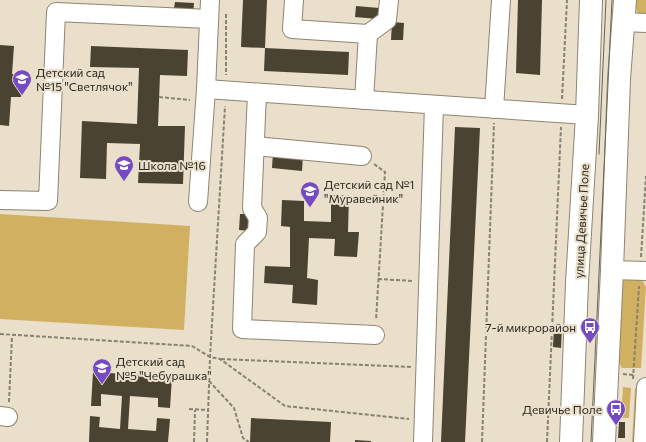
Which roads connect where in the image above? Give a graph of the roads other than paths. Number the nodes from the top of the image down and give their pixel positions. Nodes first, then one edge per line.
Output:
1 (210, 0) edge
2 (294, 0) edge
3 (389, 0) edge
4 (500, 0) edge
5 (592, 0) edge
6 (624, 0) edge
7 (209, 19) junction
8 (624, 22) junction
9 (646, 23) edge
10 (368, 34) junction
11 (257, 93) junction
12 (205, 96) junction
13 (364, 100) junction
14 (434, 105) junction
15 (494, 109) junction
16 (587, 115) junction
17 (255, 146) junction
18 (362, 156) road end
19 (0, 200) edge
20 (198, 202) dead end
21 (612, 270) junction
22 (643, 271) edge
23 (375, 335) road end
24 (639, 385) edge
25 (423, 442) edge
26 (570, 442) edge
27 (604, 442) edge
28 (643, 442) edge

1 - 7 street
2 - 10 street
3 - 10 street
4 - 15 street
5 - 16 main road, улица Девичье Поле
6 - 8 main road
7 - 12 street
7 - 19 street
8 - 9 street
8 - 21 main road
10 - 13 street
11 - 12 street
11 - 13 street
11 - 17 street
12 - 20 street
13 - 14 street
14 - 15 street
14 - 25 street
15 - 16 street
16 - 26 main road, улица Девичье Поле
17 - 18 street
17 - 23 street
21 - 22 street
21 - 27 main road
24 - 28 street

